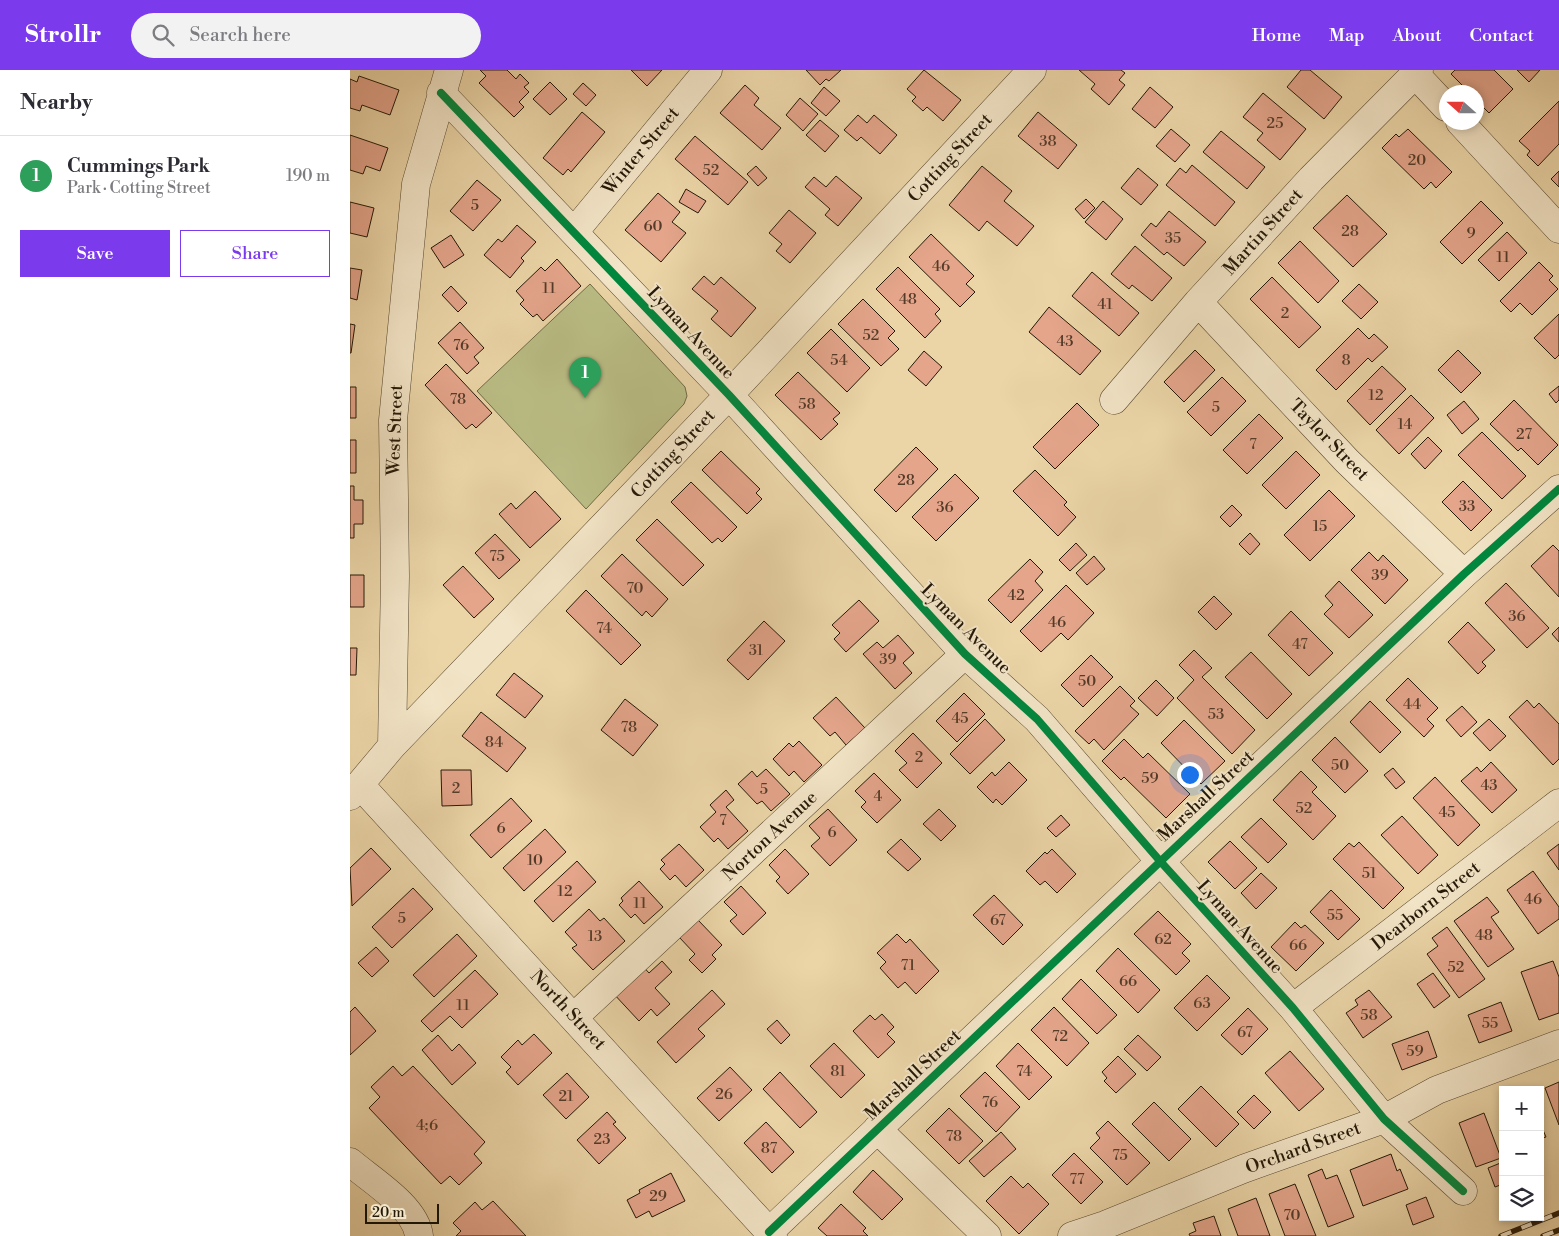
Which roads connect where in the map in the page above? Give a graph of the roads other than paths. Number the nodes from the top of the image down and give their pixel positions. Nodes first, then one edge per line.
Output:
1 (708, 70) edge
2 (1032, 70) edge
3 (1417, 72) edge
4 (445, 82) edge
5 (1439, 99) edge
6 (1467, 130) edge
7 (1559, 229) edge
8 (574, 232) junction
9 (1198, 302) junction
10 (729, 395) junction
11 (1114, 400) dead end
12 (1559, 489) edge
13 (1464, 574) junction
14 (965, 654) junction
15 (392, 746) junction
16 (355, 790) edge
17 (1559, 804) edge
18 (1160, 861) junction
19 (1294, 1008) junction
20 (574, 1017) junction
21 (1559, 1044) edge
22 (1384, 1119) junction
23 (877, 1129) junction
24 (350, 1162) edge
25 (1463, 1191) dead end
26 (771, 1234) edge
27 (419, 1236) edge
28 (987, 1236) edge
29 (1072, 1236) edge

1 - 8 street, Winter Street
2 - 10 street, Cotting Street
3 - 5 street
3 - 9 street, Martin Street
4 - 8 street, Lyman Avenue
4 - 15 street, West Street
6 - 7 street
8 - 10 street, Lyman Avenue
9 - 11 street, Martin Street
9 - 13 street, Taylor Street
10 - 14 street, Lyman Avenue
10 - 15 street, Cotting Street
12 - 13 street, Marshall Street
13 - 18 street, Marshall Street
14 - 18 street, Lyman Avenue
14 - 20 street, Norton Avenue
15 - 16 street
16 - 20 street, North Street
17 - 19 street, Dearborn Street
18 - 19 street, Lyman Avenue
18 - 23 street, Marshall Street
19 - 22 street, Lyman Avenue
20 - 26 street, North Street
21 - 22 street, Orchard Street
22 - 25 street, Lyman Avenue
22 - 29 street, Orchard Street
23 - 26 street, Marshall Street
23 - 28 street
24 - 27 street

